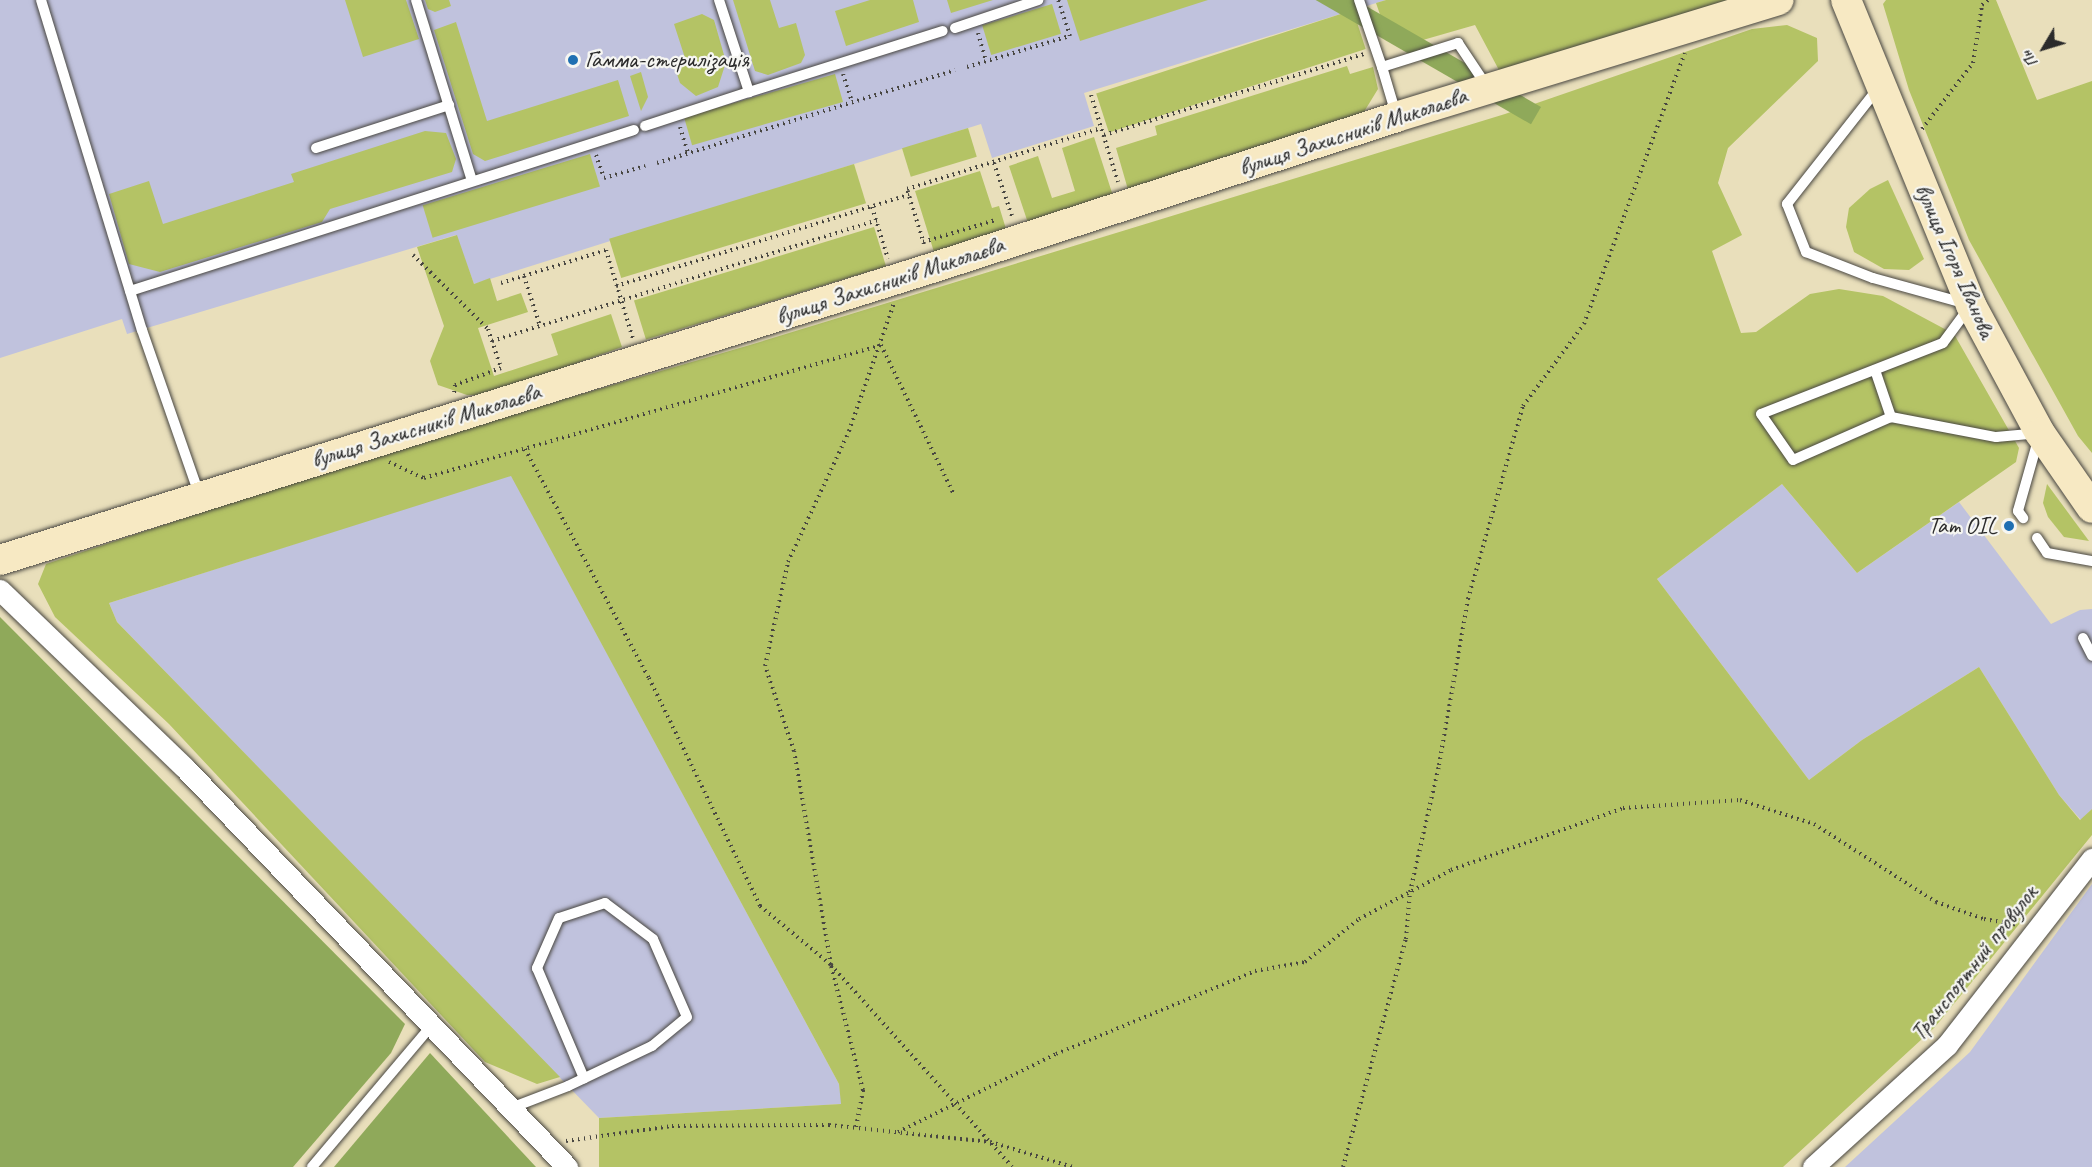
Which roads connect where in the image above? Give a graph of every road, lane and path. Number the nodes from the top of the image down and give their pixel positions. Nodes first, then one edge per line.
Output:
1 (41, 0) edge
2 (416, 0) edge
3 (720, 0) edge
4 (1038, 0) edge
5 (1058, 0) edge
6 (1359, 0) edge
7 (1779, 0) edge
8 (1846, 0) edge
9 (1988, 0) edge
10 (1023, 2) edge
11 (975, 21) junction
12 (1695, 25) junction
13 (955, 28) dead end
14 (943, 31) dead end
15 (1376, 51) junction
16 (986, 61) junction
17 (839, 63) junction
18 (967, 66) dead end
19 (1382, 67) junction
20 (955, 70) dead end
21 (1881, 85) junction
22 (1488, 88) junction
23 (749, 92) junction
24 (1091, 95) dead end
25 (852, 102) junction
26 (449, 105) junction
27 (676, 116) junction
28 (1396, 117) junction
29 (645, 126) dead end
30 (1102, 128) junction
31 (633, 130) dead end
32 (1104, 135) junction
33 (591, 143) junction
34 (316, 148) dead end
35 (1907, 149) junction
36 (688, 153) junction
37 (657, 163) dead end
38 (994, 163) junction
39 (645, 166) dead end
40 (472, 181) junction
41 (909, 195) junction
42 (1125, 206) junction
43 (872, 207) junction
44 (877, 220) junction
45 (1020, 240) junction
46 (413, 255) dead end
47 (932, 268) junction
48 (524, 276) junction
49 (898, 278) junction
50 (501, 283) dead end
51 (616, 286) junction
52 (130, 291) junction
53 (621, 301) junction
54 (1971, 305) junction
55 (540, 326) junction
56 (492, 341) junction
57 (881, 345) junction
58 (639, 360) junction
59 (1875, 370) junction
60 (1891, 417) junction
61 (454, 418) junction
62 (2040, 433) junction
63 (368, 445) junction
64 (525, 449) junction
65 (199, 494) junction
66 (954, 495) dead end
67 (2092, 508) edge
68 (2023, 518) dead end
69 (2037, 538) dead end
70 (0, 560) edge
71 (2092, 561) edge
72 (0, 590) edge
73 (2083, 638) dead end
74 (2092, 656) edge
75 (2092, 859) edge
76 (1410, 892) junction
77 (2035, 928) junction
78 (831, 965) junction
79 (432, 1025) junction
80 (584, 1078) junction
81 (955, 1103) junction
82 (511, 1108) junction
83 (856, 1127) junction
84 (898, 1132) junction
85 (990, 1142) junction
86 (545, 1144) junction
87 (312, 1167) edge
88 (567, 1167) edge
89 (1012, 1167) edge
90 (1073, 1167) edge
91 (1343, 1167) edge
92 (1813, 1167) edge

1 - 52 lane
2 - 26 lane
3 - 23 lane
4 - 10 lane
5 - 16 path
6 - 15 lane
7 - 12 street, вулиця Захисників Миколаєва
8 - 21 street, вулиця Ігоря Іванова
9 - 35 path
10 - 11 lane
11 - 13 lane
11 - 16 path
12 - 22 street, вулиця Захисників Миколаєва
12 - 76 path
14 - 17 lane
15 - 19 lane
15 - 32 path
16 - 18 path
17 - 23 lane
17 - 25 path
19 - 22 lane
19 - 28 lane
20 - 25 path
21 - 35 street, вулиця Ігоря Іванова
21 - 54 lane
22 - 28 street, вулиця Захисників Миколаєва
23 - 27 lane
24 - 30 path
25 - 36 path
26 - 34 lane
26 - 40 lane
27 - 29 lane
27 - 36 path
28 - 42 street, вулиця Захисників Миколаєва
30 - 32 path
30 - 38 path
31 - 33 lane
32 - 42 path
33 - 39 path
33 - 40 lane
35 - 54 street, вулиця Ігоря Іванова
36 - 37 path
38 - 41 path
38 - 45 path
40 - 52 lane
41 - 43 path
41 - 47 path
42 - 45 street, вулиця Захисників Миколаєва
43 - 44 path
43 - 51 path
44 - 49 path
44 - 53 path
45 - 47 street, вулиця Захисників Миколаєва
46 - 56 path
47 - 49 street, вулиця Захисників Миколаєва
48 - 50 path
48 - 51 path
48 - 55 path
49 - 57 path
49 - 58 street, вулиця Захисників Миколаєва
51 - 53 path
52 - 65 lane
53 - 55 path
53 - 58 path
54 - 59 lane
54 - 62 street, вулиця Ігоря Іванова
55 - 56 path
56 - 61 path
57 - 64 path
57 - 66 path
57 - 78 path
58 - 61 street, вулиця Захисників Миколаєва
59 - 60 lane
59 - 60 lane
60 - 62 lane
61 - 63 street, вулиця Захисників Миколаєва
62 - 67 street, вулиця Ігоря Іванова
62 - 68 lane
63 - 64 path
63 - 65 street, вулиця Захисників Миколаєва
64 - 78 path
65 - 70 street, вулиця Захисників Миколаєва
69 - 71 lane
72 - 79 street
73 - 74 lane
75 - 77 street, Транспортний провулок
76 - 77 path
76 - 81 path
76 - 91 path
77 - 92 street, Транспортний провулок
78 - 81 path
78 - 83 path
79 - 82 street
79 - 87 lane
80 - 80 lane
80 - 82 lane
81 - 84 path
81 - 85 path
82 - 86 street
83 - 84 path
83 - 86 path
84 - 85 path
85 - 89 path
85 - 90 path
86 - 88 street

